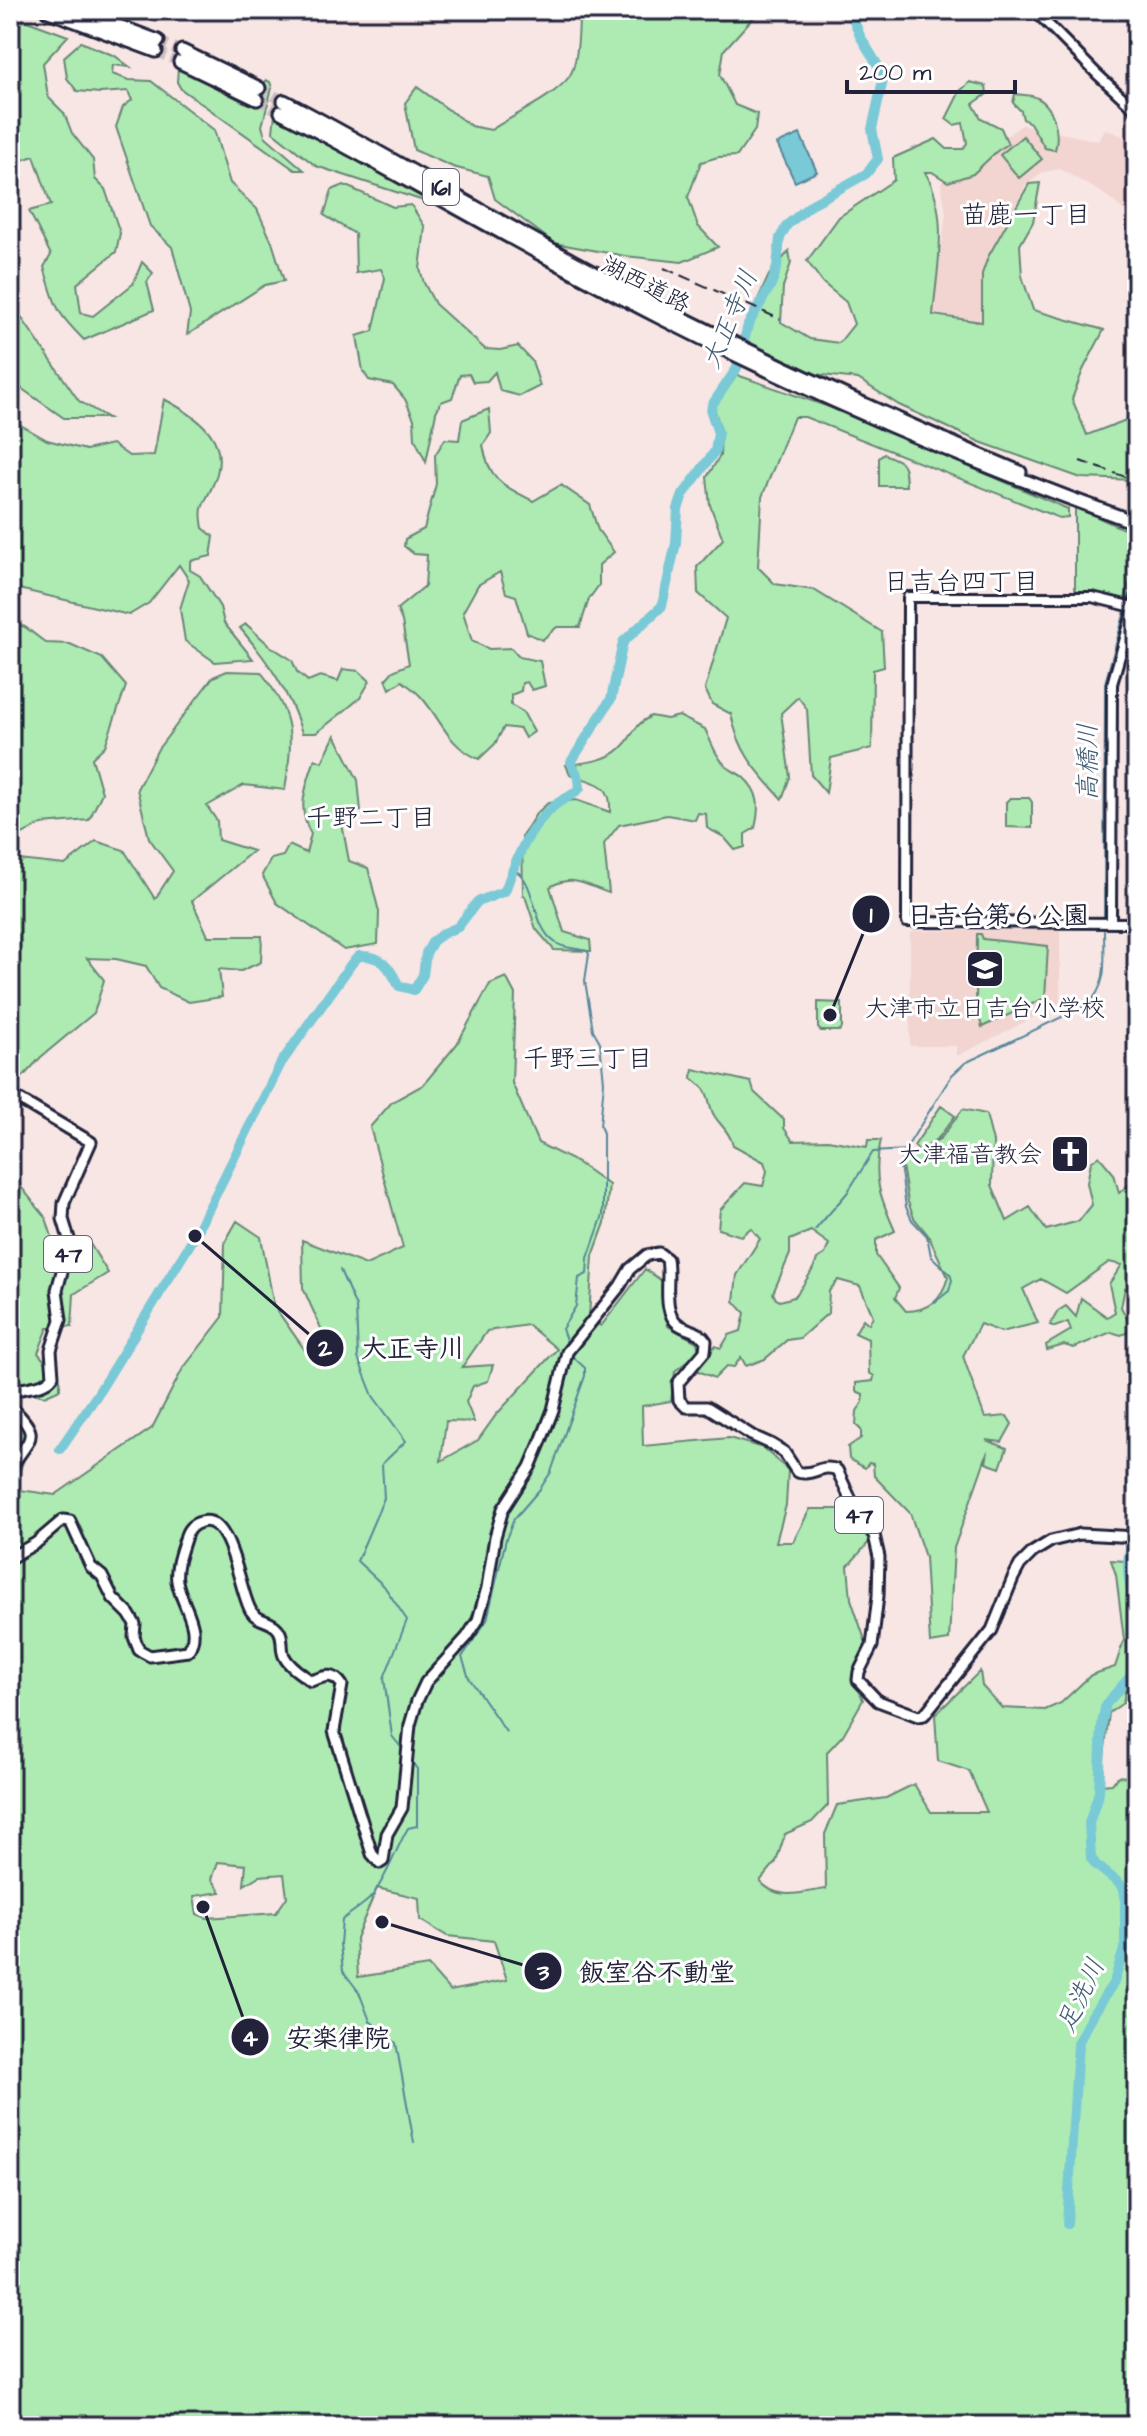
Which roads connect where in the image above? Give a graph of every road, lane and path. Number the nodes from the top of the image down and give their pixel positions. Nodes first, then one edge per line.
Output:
1 (76, 10) edge
2 (1034, 10) edge
3 (1123, 10) edge
4 (48, 11) edge
5 (1137, 16) edge
6 (181, 57) tunnel mouth
7 (258, 93) tunnel mouth
8 (1137, 111) edge
9 (787, 374) junction
10 (1136, 521) edge
11 (1137, 596) edge
12 (1135, 608) edge
13 (1111, 922) junction
14 (1137, 923) edge
15 (10, 1094) edge
16 (10, 1393) edge
17 (10, 1406) edge
18 (10, 1469) edge
19 (1133, 1537) edge
20 (10, 1558) edge

1 - 4 highway
2 - 8 street
3 - 5 street
6 - 7 highway
9 - 9 highway, 湖西道路 / 161
9 - 10 highway, 湖西道路 / 161
11 - 12 street
12 - 13 street
12 - 13 street
13 - 14 street
15 - 16 main road, 47
17 - 18 main road
19 - 20 main road, 47

